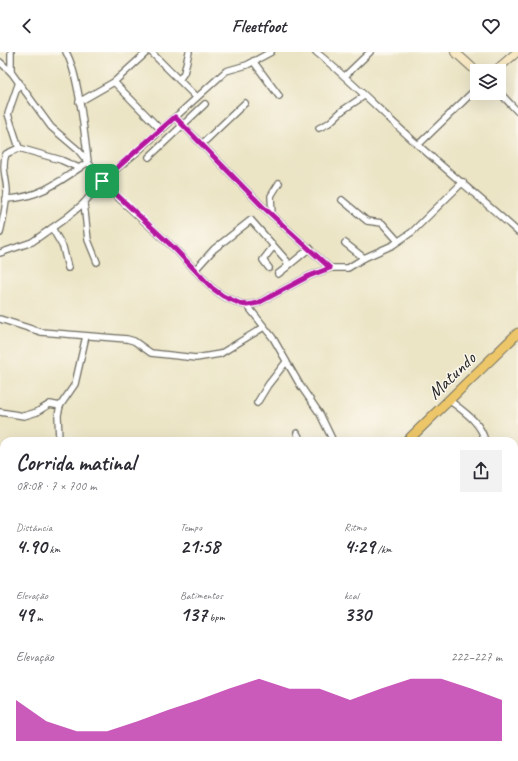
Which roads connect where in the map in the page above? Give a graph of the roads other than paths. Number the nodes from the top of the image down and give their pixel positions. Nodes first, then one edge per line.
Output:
1 (11, 52) edge
2 (66, 52) edge
3 (147, 52) edge
4 (150, 52) edge
5 (189, 52) edge
6 (271, 52) edge
7 (316, 52) edge
8 (370, 52) edge
9 (455, 52) edge
10 (517, 52) edge
11 (254, 61) junction
12 (0, 62) edge
13 (504, 64) edge
14 (470, 66) edge
15 (11, 72) junction
16 (346, 76) junction
17 (180, 80) junction
18 (18, 82) junction
19 (114, 82) junction
20 (470, 95) edge
21 (278, 96) dead end
22 (364, 96) junction
23 (196, 97) junction
24 (506, 99) edge
25 (79, 102) junction
26 (245, 103) dead end
27 (205, 104) dead end
28 (518, 112) edge
29 (175, 117) junction
30 (182, 125) junction
31 (319, 128) dead end
32 (160, 130) junction
33 (202, 144) junction
34 (418, 145) junction
35 (19, 148) junction
36 (0, 151) edge
37 (6, 154) junction
38 (149, 157) dead end
39 (88, 162) junction
40 (79, 168) junction
41 (102, 181) junction
42 (463, 182) junction
43 (279, 183) dead end
44 (6, 199) junction
45 (342, 200) dead end
46 (84, 202) junction
47 (272, 214) junction
48 (52, 228) junction
49 (518, 232) edge
50 (0, 233) edge
51 (398, 242) junction
52 (345, 243) dead end
53 (274, 247) junction
54 (310, 248) junction
55 (0, 253) edge
56 (364, 258) junction
57 (97, 262) dead end
58 (287, 267) junction
59 (68, 268) dead end
60 (269, 268) dead end
61 (330, 268) junction
62 (195, 270) junction
63 (278, 274) dead end
64 (247, 305) junction
65 (0, 319) edge
66 (264, 327) junction
67 (518, 333) edge
68 (86, 336) junction
69 (286, 362) junction
70 (449, 400) junction
71 (257, 403) dead end
72 (60, 406) junction
73 (0, 412) edge
74 (297, 433) dead end
75 (59, 437) edge
76 (299, 437) edge
77 (331, 437) edge
78 (411, 437) edge
79 (484, 437) edge

1 - 15 street
2 - 25 street
3 - 19 street
4 - 17 street
5 - 17 street
6 - 11 street
7 - 16 street
8 - 16 street
9 - 14 street
10 - 13 street
11 - 21 street
11 - 23 street
12 - 15 street
15 - 18 street
16 - 22 street
17 - 23 street
18 - 35 street
18 - 39 street
19 - 25 street
19 - 32 street
20 - 34 street
22 - 31 street
22 - 34 street
23 - 29 street
24 - 28 street
25 - 39 street
26 - 33 street
27 - 30 street
29 - 30 street
29 - 32 street
30 - 33 street
30 - 38 street
32 - 41 street
33 - 47 street
34 - 42 street
35 - 37 street
35 - 40 street
36 - 37 street
37 - 44 street
39 - 40 street
39 - 41 street
40 - 44 street
41 - 46 street
41 - 62 street
42 - 49 street
42 - 51 street
43 - 47 street
44 - 50 street
45 - 51 street
46 - 48 street
46 - 57 street
47 - 54 street
48 - 55 street
48 - 59 street
51 - 56 street
52 - 56 street
53 - 58 street
53 - 60 street
53 - 62 street
54 - 58 street
54 - 61 street
56 - 61 street
58 - 63 street
61 - 64 street
62 - 64 street
64 - 66 street
65 - 68 street
66 - 68 street
66 - 69 street
67 - 70 main road, Matundo
68 - 72 street
69 - 71 street
69 - 77 street
70 - 78 main road, Matundo
70 - 79 street
72 - 73 street
72 - 75 street
74 - 76 street

